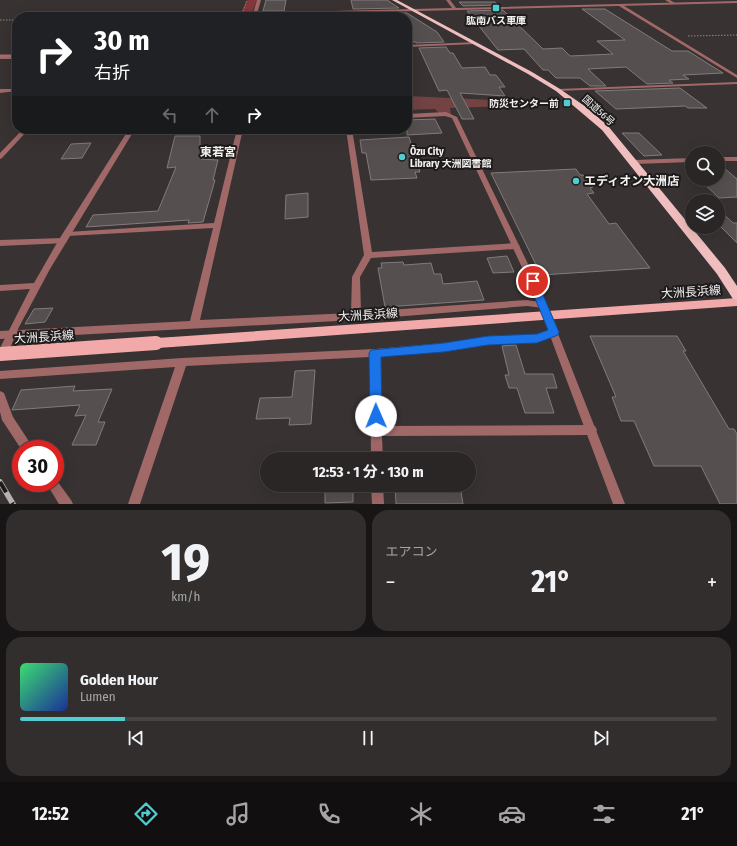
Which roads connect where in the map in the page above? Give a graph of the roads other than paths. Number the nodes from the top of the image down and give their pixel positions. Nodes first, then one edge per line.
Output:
1 (259, 0) edge
2 (394, 0) edge
3 (448, 0) edge
4 (667, 0) edge
5 (737, 2) edge
6 (674, 3) junction
7 (620, 5) junction
8 (455, 9) junction
9 (413, 10) junction
10 (370, 11) joint
11 (255, 12) edge
12 (341, 12) edge
13 (475, 43) junction
14 (412, 46) edge
15 (0, 58) edge
16 (12, 58) edge
17 (737, 77) edge
18 (737, 83) edge
19 (12, 90) edge
20 (558, 90) junction
21 (0, 91) edge
22 (412, 116) edge
23 (21, 134) edge
24 (129, 134) edge
25 (239, 134) edge
26 (351, 134) edge
27 (0, 157) edge
28 (725, 159) edge
29 (737, 159) edge
30 (685, 160) edge
31 (634, 162) junction
32 (217, 225) junction
33 (65, 238) junction
34 (0, 243) edge
35 (516, 246) junction
36 (368, 255) junction
37 (36, 286) junction
38 (0, 288) edge
39 (737, 296) edge
40 (737, 302) edge
41 (543, 305) junction
42 (356, 316) junction
43 (548, 316) junction
44 (194, 324) junction
45 (554, 332) junction
46 (11, 334) junction
47 (0, 335) edge
48 (375, 353) junction
49 (0, 354) edge
50 (0, 360) edge
51 (182, 362) junction
52 (0, 375) edge
53 (0, 396) edge
54 (591, 430) junction
55 (377, 431) junction
56 (22, 440) edge
57 (377, 452) edge
58 (58, 492) edge
59 (377, 492) edge
60 (67, 504) edge
61 (134, 504) edge
62 (378, 504) edge
63 (619, 504) edge

1 - 11 street
2 - 9 highway, 国道56号
3 - 8 street
4 - 6 street
5 - 6 street
6 - 7 street
7 - 8 street
7 - 17 street
8 - 9 street
9 - 10 street
9 - 13 highway, 国道56号
10 - 12 street
13 - 14 street
13 - 20 highway, 国道56号
15 - 16 street
18 - 20 street
19 - 21 street
20 - 31 highway, 国道56号
22 - 35 street
23 - 27 street
24 - 33 street
25 - 32 street
26 - 36 street
28 - 29 street
30 - 31 street
31 - 39 highway, 国道56号
32 - 33 street
32 - 44 street
33 - 34 street
33 - 37 street
35 - 36 street
35 - 41 street
36 - 42 street
37 - 38 street
37 - 46 street
40 - 43 main road, 大洲長浜線
41 - 42 street
41 - 43 street
42 - 44 street
43 - 45 street
43 - 49 main road, 大洲長浜線, bridge
44 - 46 street
45 - 48 street
45 - 54 street
46 - 47 street
46 - 50 street
48 - 51 street
48 - 55 street
51 - 52 street
51 - 61 street
53 - 56 street
54 - 55 street
54 - 63 street
55 - 57 street
58 - 60 street
59 - 62 street

